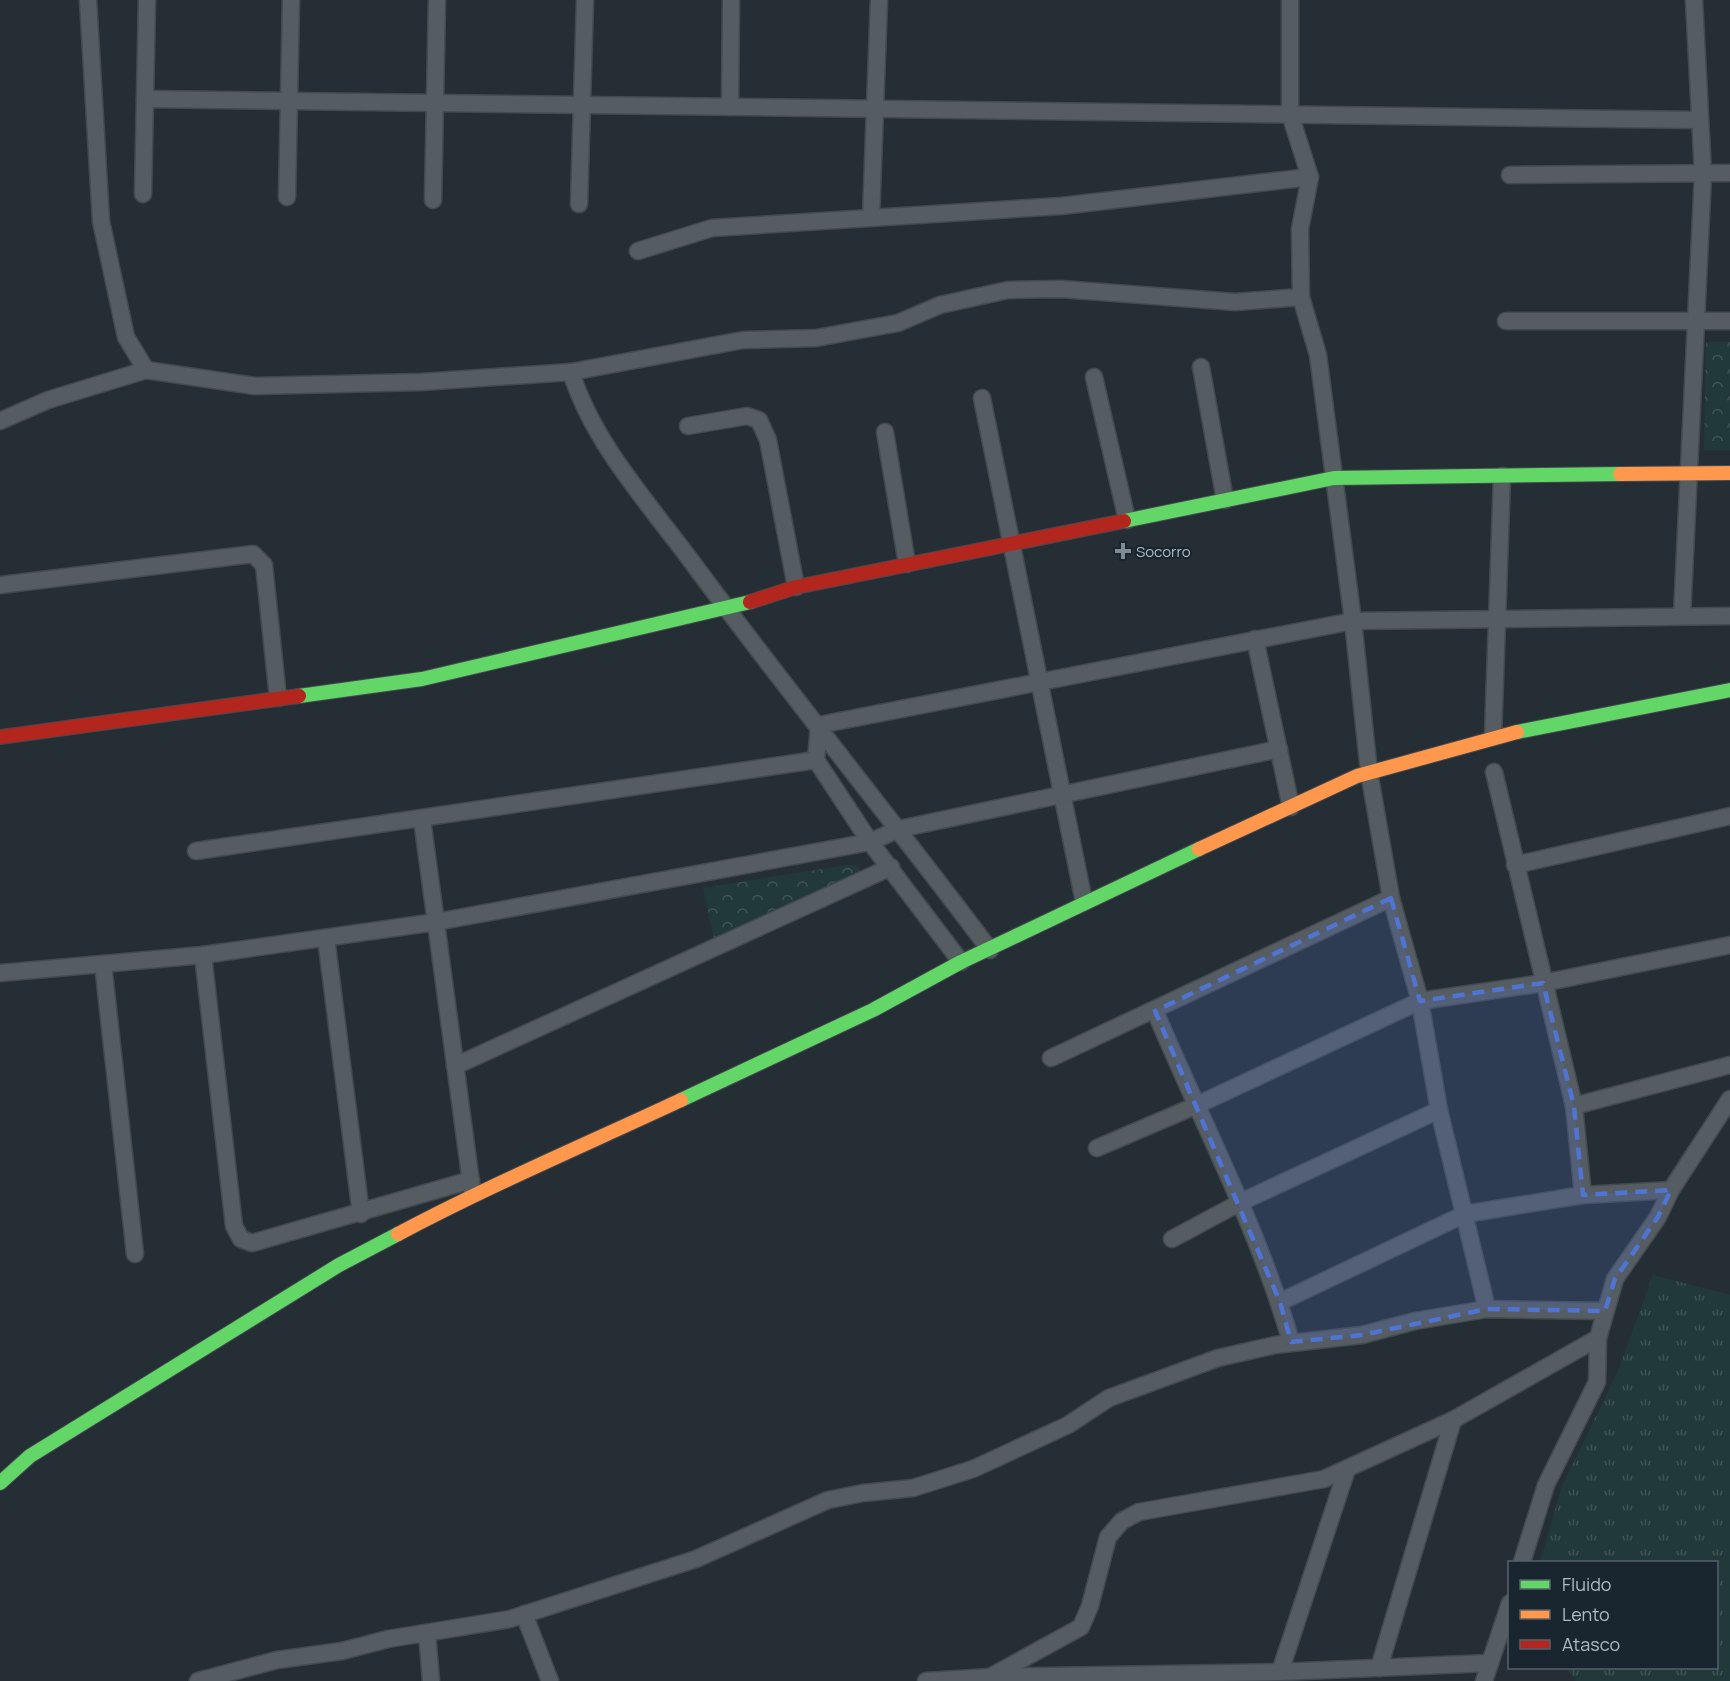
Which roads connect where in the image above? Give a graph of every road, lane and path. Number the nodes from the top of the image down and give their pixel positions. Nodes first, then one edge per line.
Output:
1 (88, 0) edge
2 (147, 0) edge
3 (291, 0) edge
4 (437, 0) edge
5 (585, 0) edge
6 (731, 0) edge
7 (879, 0) edge
8 (1290, 0) edge
9 (1694, 0) edge
10 (145, 99) junction
11 (289, 101) junction
12 (435, 103) junction
13 (582, 105) junction
14 (730, 107) junction
15 (876, 109) junction
16 (1290, 114) junction
17 (1699, 120) junction
18 (1730, 173) edge
19 (1703, 174) junction
20 (1510, 175) dead end
21 (1310, 177) junction
22 (143, 194) dead end
23 (287, 197) dead end
24 (433, 200) dead end
25 (579, 204) dead end
26 (871, 217) junction
27 (638, 251) dead end
28 (1301, 297) junction
29 (1506, 321) dead end
30 (1696, 321) junction
31 (1730, 321) edge
32 (1201, 367) dead end
33 (146, 370) junction
34 (571, 372) junction
35 (1094, 377) dead end
36 (982, 398) dead end
37 (0, 421) edge
38 (688, 426) dead end
39 (885, 432) dead end
40 (1730, 473) edge
41 (1689, 474) junction
42 (1502, 476) junction
43 (1334, 478) junction
44 (1225, 500) junction
45 (1127, 520) junction
46 (1012, 543) junction
47 (906, 564) junction
48 (0, 585) edge
49 (796, 587) junction
50 (727, 609) junction
51 (1682, 616) junction
52 (1730, 616) edge
53 (1497, 619) junction
54 (1353, 621) junction
55 (1255, 639) junction
56 (1039, 680) junction
57 (1730, 690) edge
58 (278, 698) junction
59 (819, 725) junction
60 (0, 737) edge
61 (1493, 737) junction
62 (1279, 750) junction
63 (816, 760) junction
64 (1369, 772) junction
65 (1494, 772) dead end
66 (1061, 795) junction
67 (1291, 807) junction
68 (1730, 816) edge
69 (422, 819) junction
70 (899, 829) junction
71 (870, 842) junction
72 (196, 851) dead end
73 (1515, 865) junction
74 (891, 867) junction
75 (1390, 898) junction
76 (1084, 902) junction
77 (436, 922) junction
78 (327, 938) junction
79 (1730, 945) edge
80 (990, 950) junction
81 (203, 955) junction
82 (962, 962) junction
83 (103, 964) junction
84 (0, 973) edge
85 (1543, 983) junction
86 (1420, 1001) junction
87 (1155, 1011) junction
88 (1051, 1058) dead end
89 (1730, 1065) edge
90 (455, 1066) junction
91 (1730, 1100) edge
92 (1195, 1106) junction
93 (1574, 1106) junction
94 (1439, 1110) junction
95 (1097, 1148) dead end
96 (472, 1187) junction
97 (1671, 1190) junction
98 (1583, 1195) junction
99 (1240, 1202) junction
100 (361, 1214) junction
101 (1465, 1214) junction
102 (1172, 1239) dead end
103 (135, 1254) dead end
104 (1280, 1302) junction
105 (1487, 1309) junction
106 (1605, 1311) junction
107 (1598, 1338) junction
108 (1292, 1342) junction
109 (1453, 1420) junction
110 (1347, 1469) junction
111 (0, 1483) edge
112 (1523, 1561) edge
113 (1508, 1606) edge
114 (524, 1614) junction
115 (427, 1633) junction
116 (1490, 1664) junction
117 (1379, 1668) junction
118 (1280, 1672) junction
119 (235, 1677) edge
120 (990, 1677) junction
121 (198, 1681) edge
122 (431, 1681) edge
123 (550, 1681) edge
124 (926, 1681) edge
125 (1484, 1681) edge

1 - 33 street
2 - 10 street
3 - 11 street
4 - 12 street
5 - 13 street
6 - 14 street
7 - 15 street
8 - 16 street
9 - 17 street
10 - 11 street
10 - 22 street
11 - 12 street
11 - 23 street
12 - 13 street
12 - 24 street
13 - 14 street
13 - 25 street
14 - 15 street
15 - 16 street
15 - 26 street
16 - 17 street
16 - 21 street
17 - 19 street
18 - 19 street
19 - 20 street
19 - 30 street
21 - 26 street
21 - 28 street
26 - 27 street
28 - 34 street
28 - 43 street
29 - 30 street
30 - 31 street
30 - 41 street
32 - 44 street
33 - 34 street
33 - 37 street
34 - 50 street
35 - 45 street
36 - 46 street
38 - 49 street
39 - 47 street
40 - 41 street
41 - 42 street
41 - 51 street
42 - 43 street
42 - 53 street
43 - 44 street
43 - 54 street
44 - 45 street
45 - 46 street
46 - 47 street
46 - 56 street
47 - 49 street
48 - 58 street
49 - 50 street
50 - 58 street
50 - 59 street
51 - 52 street
51 - 53 street
53 - 54 street
53 - 61 street
54 - 55 street
54 - 64 street
55 - 56 street
55 - 62 street
56 - 59 street
56 - 66 street
57 - 61 street
58 - 60 street
59 - 63 street
59 - 70 street
61 - 64 street
62 - 66 street
62 - 67 street
63 - 69 street
63 - 71 street
64 - 67 street
64 - 75 street
65 - 73 street
66 - 70 street
66 - 76 street
67 - 76 street
68 - 73 street
69 - 72 street
69 - 77 street
70 - 71 street
70 - 80 street
71 - 74 street
71 - 77 street
73 - 85 street
74 - 82 street
74 - 90 street
75 - 86 street
75 - 87 street
76 - 80 street
77 - 78 street
77 - 90 street
78 - 81 street
78 - 100 street
79 - 85 street
80 - 82 street
81 - 83 street
81 - 100 street
82 - 96 street
83 - 84 street
83 - 103 street
85 - 86 street
85 - 93 street
86 - 92 street
86 - 94 street
87 - 88 street
87 - 92 street
89 - 93 street
90 - 96 street
91 - 97 street
92 - 95 street
92 - 99 street
93 - 98 street
94 - 99 street
94 - 101 street
96 - 100 street
96 - 111 street
97 - 98 street
97 - 106 street
98 - 101 street
99 - 102 street
99 - 104 street
101 - 104 street
101 - 105 street
104 - 108 street
105 - 106 street
105 - 108 street
106 - 107 street
107 - 109 street
107 - 112 street
108 - 114 street
109 - 110 street
109 - 117 street
110 - 118 street
110 - 120 street
113 - 116 street
114 - 115 street
114 - 123 street
115 - 119 street
115 - 122 street
116 - 117 street
116 - 125 street
117 - 118 street
118 - 120 street
119 - 121 street
120 - 124 street

